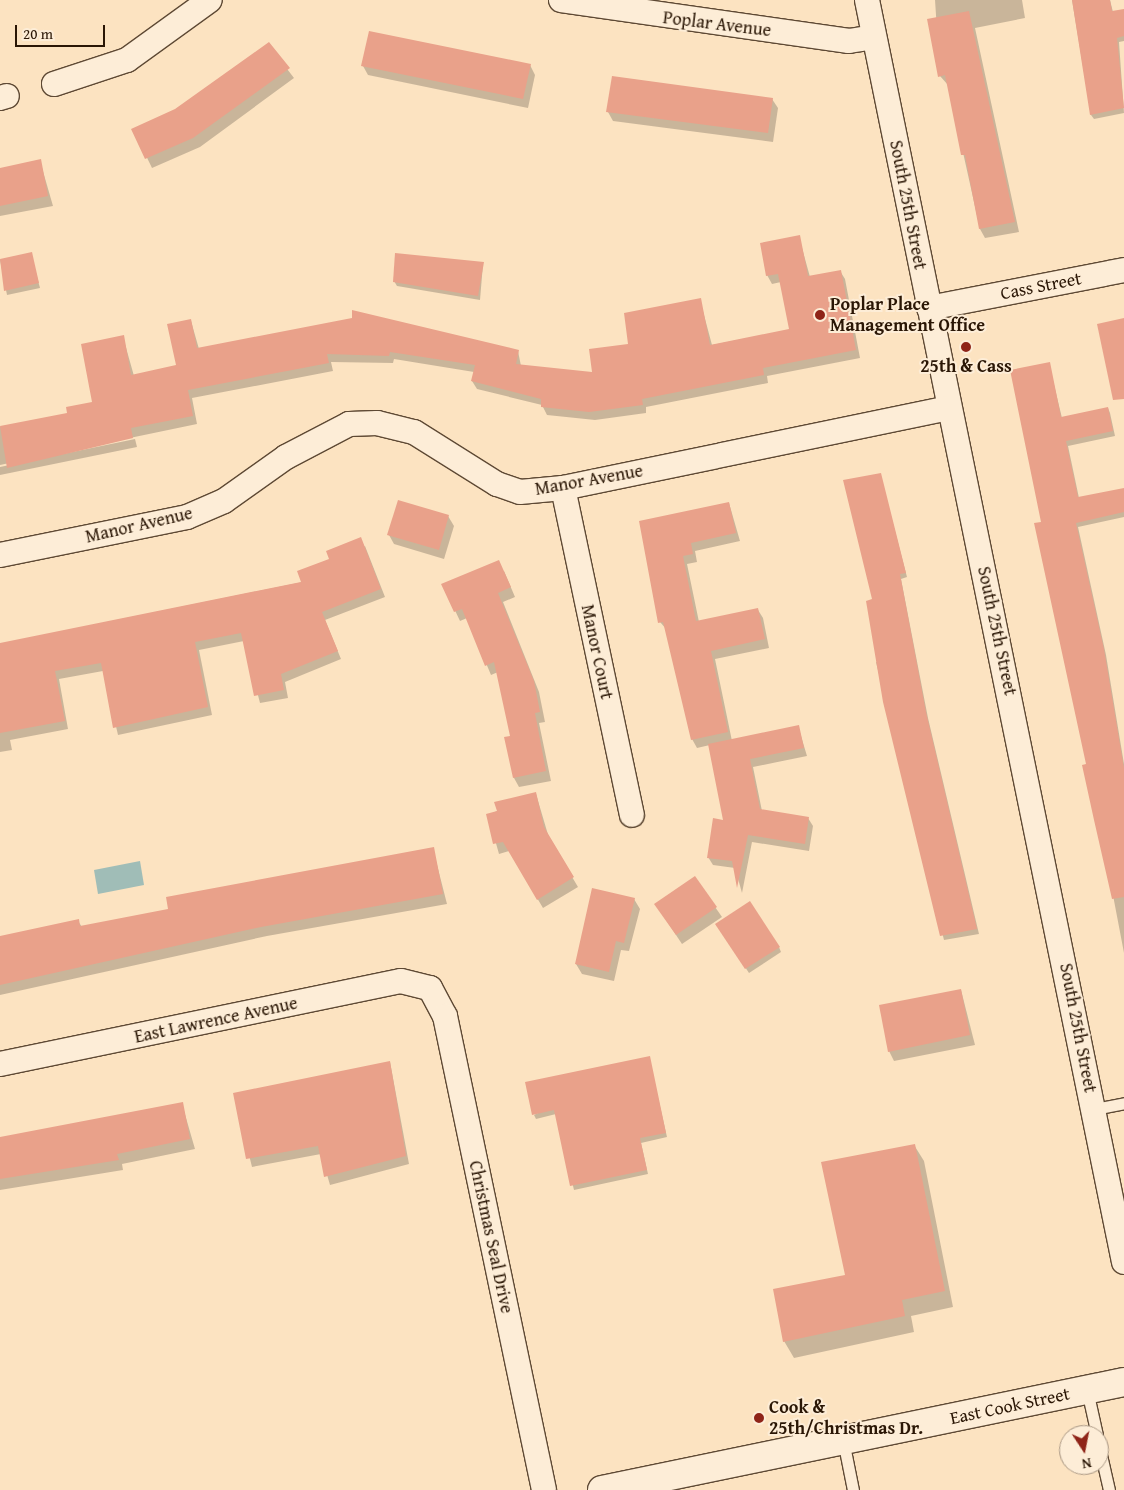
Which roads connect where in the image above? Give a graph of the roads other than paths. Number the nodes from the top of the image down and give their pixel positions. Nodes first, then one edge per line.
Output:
1 (210, 0) edge
2 (561, 0) edge
3 (867, 0) edge
4 (874, 37) junction
5 (54, 84) dead end
6 (1124, 270) edge
7 (929, 308) junction
8 (949, 408) junction
9 (563, 488) junction
10 (0, 555) edge
11 (632, 815) dead end
12 (430, 988) joint
13 (0, 1064) edge
14 (1124, 1103) edge
15 (1094, 1109) junction
16 (1118, 1194) edge
17 (1124, 1262) edge
18 (1124, 1382) edge
19 (1087, 1390) junction
20 (1095, 1425) edge
21 (843, 1440) junction
22 (1106, 1475) edge
23 (544, 1490) edge
24 (602, 1490) edge
25 (853, 1490) edge
26 (1109, 1490) edge

1 - 5 street
2 - 4 street, Poplar Avenue
3 - 4 street, South 25th Street
4 - 7 street, South 25th Street
6 - 7 street, Cass Street
7 - 8 street, South 25th Street
8 - 9 street, Manor Avenue
8 - 15 street, South 25th Street
9 - 10 street, Manor Avenue
9 - 11 street, Manor Court
12 - 13 street, East Lawrence Avenue
12 - 23 street, Christmas Seal Drive
14 - 15 lane
15 - 16 street, South 25th Street
16 - 17 street, South 25th Street
18 - 19 street, East Cook Street
19 - 20 lane
19 - 21 street, East Cook Street
21 - 24 street, East Cook Street
21 - 25 lane
22 - 26 lane

